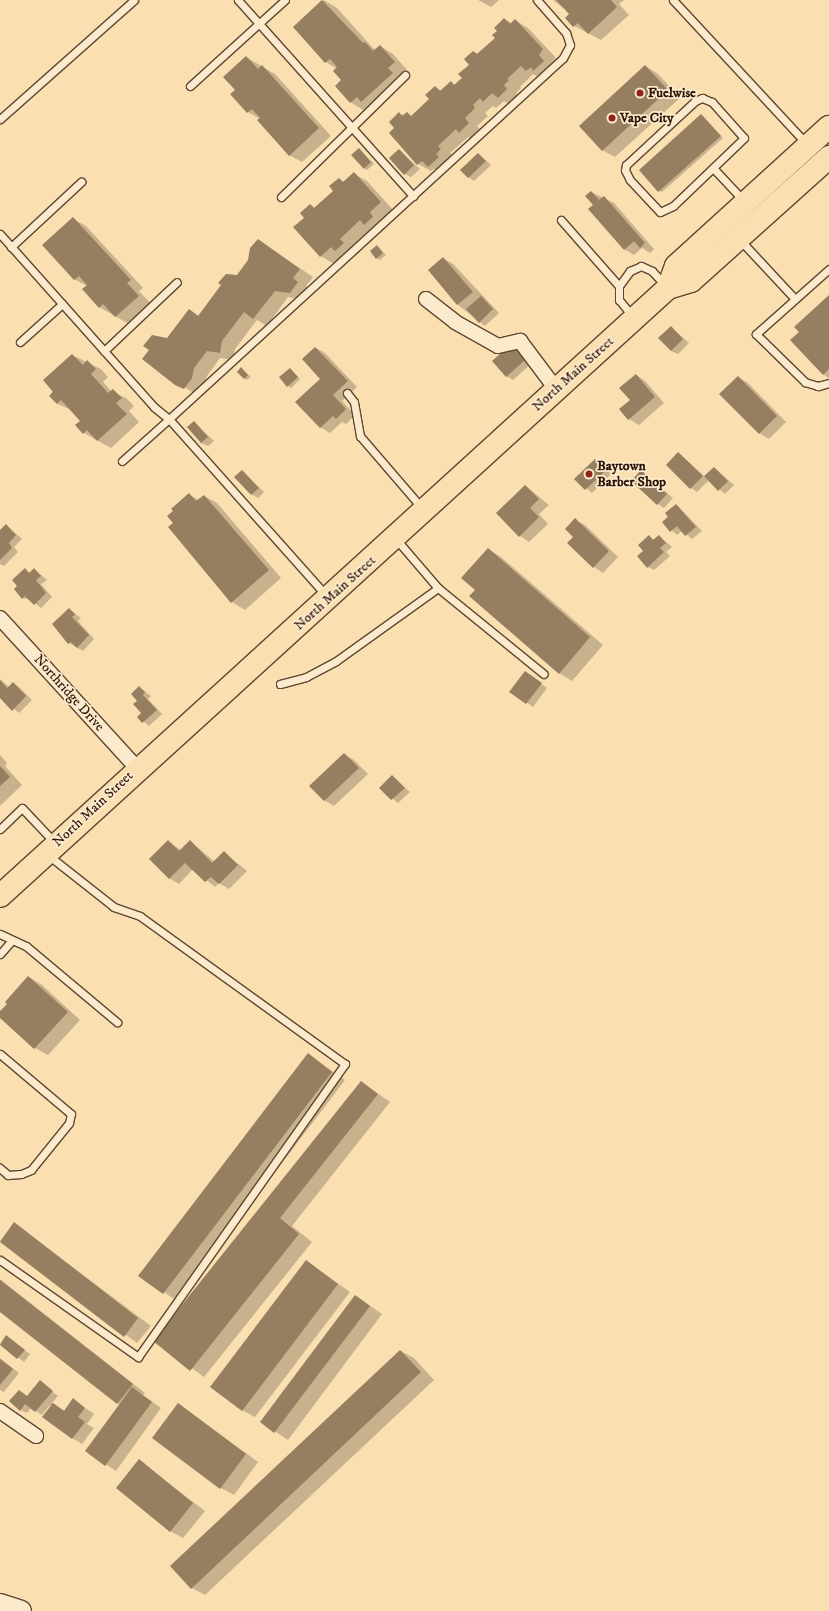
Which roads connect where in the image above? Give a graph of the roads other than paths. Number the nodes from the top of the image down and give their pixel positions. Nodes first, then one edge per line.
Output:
1 (134, 0) edge
2 (238, 0) edge
3 (285, 0) edge
4 (537, 0) edge
5 (673, 0) edge
6 (260, 24) junction
7 (405, 75) dead end
8 (190, 86) dead end
9 (0, 119) edge
10 (829, 127) edge
11 (353, 128) junction
12 (808, 146) junction
13 (829, 157) edge
14 (714, 169) junction
15 (81, 182) dead end
16 (413, 196) junction
17 (281, 197) dead end
18 (746, 202) junction
19 (562, 220) dead end
20 (0, 234) edge
21 (738, 238) junction
22 (11, 247) junction
23 (829, 270) edge
24 (177, 282) dead end
25 (620, 286) junction
26 (668, 288) junction
27 (426, 299) dead end
28 (795, 299) junction
29 (62, 304) junction
30 (634, 319) junction
31 (20, 342) dead end
32 (104, 351) junction
33 (829, 383) edge
34 (556, 389) junction
35 (347, 393) dead end
36 (169, 419) junction
37 (122, 461) dead end
38 (425, 511) junction
39 (395, 538) junction
40 (438, 588) junction
41 (329, 598) junction
42 (0, 618) edge
43 (544, 674) dead end
44 (280, 684) dead end
45 (137, 768) junction
46 (0, 829) edge
47 (51, 848) junction
48 (0, 896) edge
49 (0, 934) edge
50 (12, 940) junction
51 (0, 954) edge
52 (117, 1022) dead end
53 (0, 1054) edge
54 (0, 1168) edge
55 (0, 1260) edge
56 (0, 1411) edge
57 (36, 1436) dead end
58 (0, 1604) edge
59 (21, 1611) edge

1 - 9 lane
2 - 6 lane
3 - 6 lane
4 - 16 lane
5 - 12 lane
6 - 8 lane
6 - 11 lane
7 - 11 lane
10 - 12 main road, North Main Street
11 - 16 lane
11 - 17 lane
12 - 18 main road, North Main Street
13 - 21 main road, North Main Street
14 - 14 lane
14 - 18 lane
15 - 22 lane
16 - 36 lane
18 - 26 main road, North Main Street
19 - 25 lane
20 - 22 lane
21 - 26 main road, North Main Street
21 - 28 lane
22 - 29 lane
23 - 28 lane
24 - 32 lane
25 - 26 lane
25 - 30 lane
26 - 30 main road, North Main Street
27 - 34 street
28 - 33 lane
29 - 31 lane
29 - 32 lane
30 - 34 main road, North Main Street
32 - 36 lane
34 - 38 main road, North Main Street
35 - 38 lane
36 - 37 lane
36 - 41 lane
38 - 39 main road, North Main Street
39 - 40 lane
39 - 41 main road, North Main Street
40 - 43 lane
40 - 44 lane
41 - 45 main road, North Main Street
42 - 45 street, Northridge Drive
45 - 47 main road, North Main Street
46 - 47 lane
47 - 48 main road, North Main Street
47 - 55 lane
49 - 50 lane
50 - 51 lane
50 - 52 lane
53 - 54 lane
56 - 57 street
58 - 59 main road

